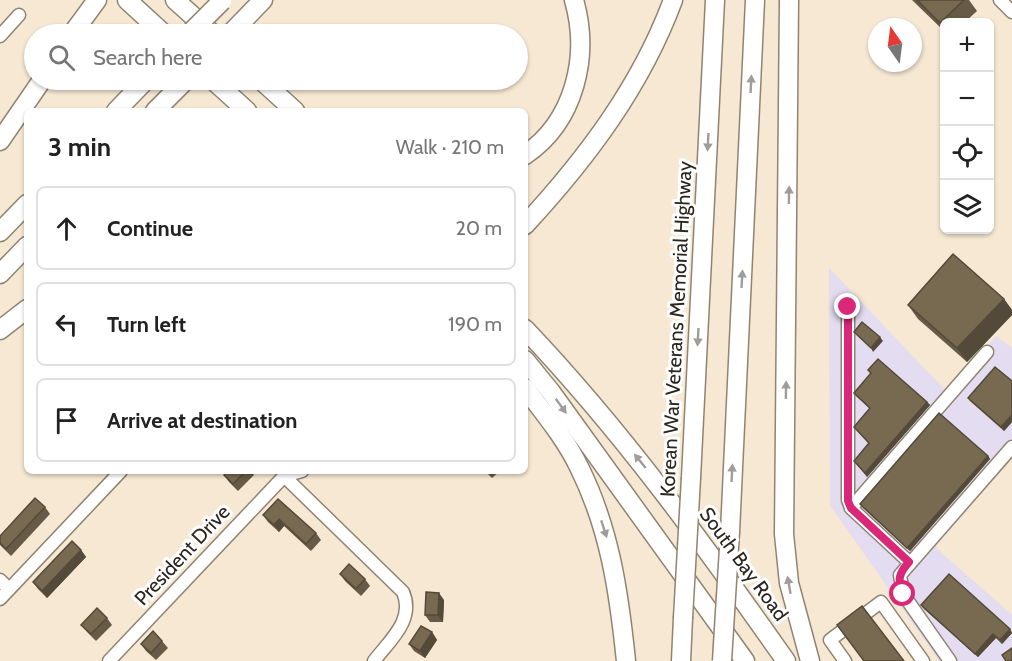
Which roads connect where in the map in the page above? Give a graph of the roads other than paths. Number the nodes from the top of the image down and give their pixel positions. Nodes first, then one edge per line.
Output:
1 (79, 0) edge
2 (97, 0) edge
3 (127, 0) edge
4 (175, 0) edge
5 (263, 0) edge
6 (574, 0) edge
7 (673, 0) edge
8 (715, 0) edge
9 (755, 0) edge
10 (789, 0) edge
11 (1000, 0) edge
12 (222, 1) edge
13 (1012, 12) edge
14 (19, 15) dead end
15 (74, 24) edge
16 (79, 24) edge
17 (153, 24) edge
18 (199, 24) edge
19 (202, 24) edge
20 (240, 24) edge
21 (0, 36) edge
22 (35, 90) edge
23 (136, 90) edge
24 (176, 90) edge
25 (224, 90) edge
26 (272, 90) edge
27 (119, 108) edge
28 (159, 108) edge
29 (244, 108) edge
30 (292, 108) edge
31 (0, 141) edge
32 (528, 152) edge
33 (24, 207) edge
34 (528, 221) edge
35 (0, 232) edge
36 (24, 249) edge
37 (0, 274) edge
38 (848, 307) dead end
39 (24, 311) edge
40 (0, 330) edge
41 (528, 332) edge
42 (987, 352) dead end
43 (528, 364) edge
44 (528, 391) edge
45 (1012, 447) edge
46 (118, 474) edge
47 (286, 474) edge
48 (851, 508) junction
49 (909, 562) junction
50 (0, 580) edge
51 (9, 589) junction
52 (0, 599) edge
53 (109, 661) edge
54 (374, 661) edge
55 (626, 661) edge
56 (681, 661) edge
57 (723, 661) edge
58 (745, 661) edge
59 (786, 661) edge
60 (810, 661) edge
61 (845, 661) edge
62 (923, 661) edge
63 (950, 661) edge

1 - 15 highway
2 - 16 highway
3 - 17 highway
4 - 19 highway
5 - 20 highway
6 - 32 highway
7 - 34 highway
8 -> 56 highway, Korean War Veterans Memorial Highway, bridge
57 -> 9 highway, bridge
60 -> 10 highway
11 - 13 street
12 - 18 highway, bridge
14 - 21 street
22 - 31 highway
23 - 27 highway
24 - 28 highway
25 - 29 highway
26 - 30 highway
33 - 35 highway
36 - 37 highway
38 - 48 street
39 - 40 highway
59 -> 41 highway, South Bay Road
42 - 48 street
43 -> 58 highway
44 -> 55 highway
45 - 49 street
46 - 51 street
47 - 53 street, President Drive
47 - 54 street
48 - 49 street
49 - 63 street
50 - 51 street
51 - 52 street
61 - 62 street

